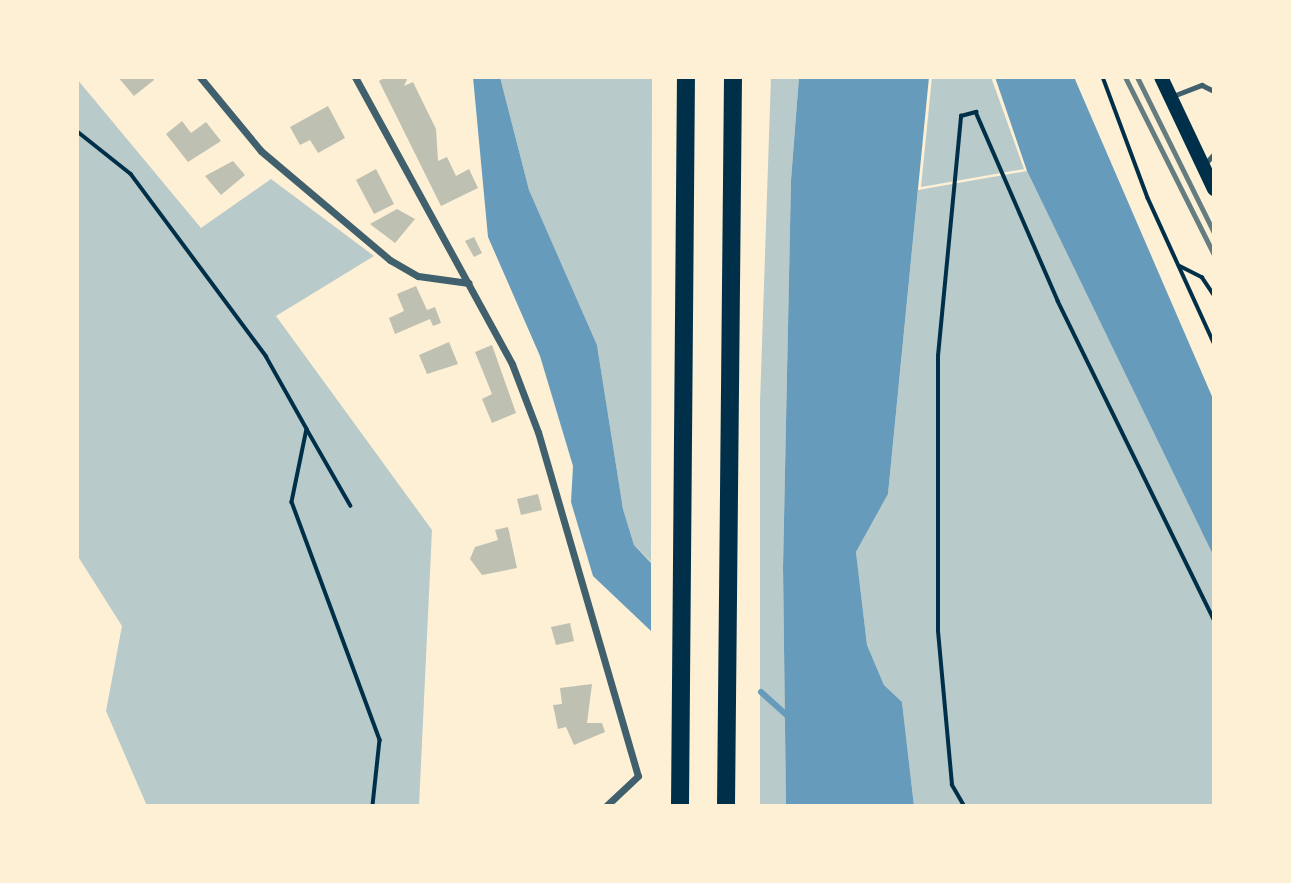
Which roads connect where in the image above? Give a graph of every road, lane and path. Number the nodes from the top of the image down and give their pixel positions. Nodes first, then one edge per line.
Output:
1 (200, 77) edge
2 (355, 77) edge
3 (686, 77) edge
4 (733, 77) edge
5 (1103, 77) edge
6 (1161, 77) edge
7 (1214, 91) edge
8 (1168, 97) junction
9 (77, 131) edge
10 (1214, 154) edge
11 (1202, 167) junction
12 (1214, 189) edge
13 (1178, 265) junction
14 (470, 283) junction
15 (1214, 295) edge
16 (1214, 342) edge
17 (307, 429) junction
18 (351, 506) dead end
19 (1214, 619) edge
20 (373, 806) edge
21 (606, 806) edge
22 (680, 806) edge
23 (726, 806) edge
24 (964, 806) edge

1 - 14 street
2 - 14 street
3 - 22 highway
4 - 23 highway
5 - 13 path
6 - 8 main road
7 - 8 lane
8 - 11 main road
9 - 17 path
10 - 11 lane
11 - 12 main road
13 - 15 path
13 - 16 path
14 - 21 street
17 - 18 path
17 - 20 path
19 - 24 path

